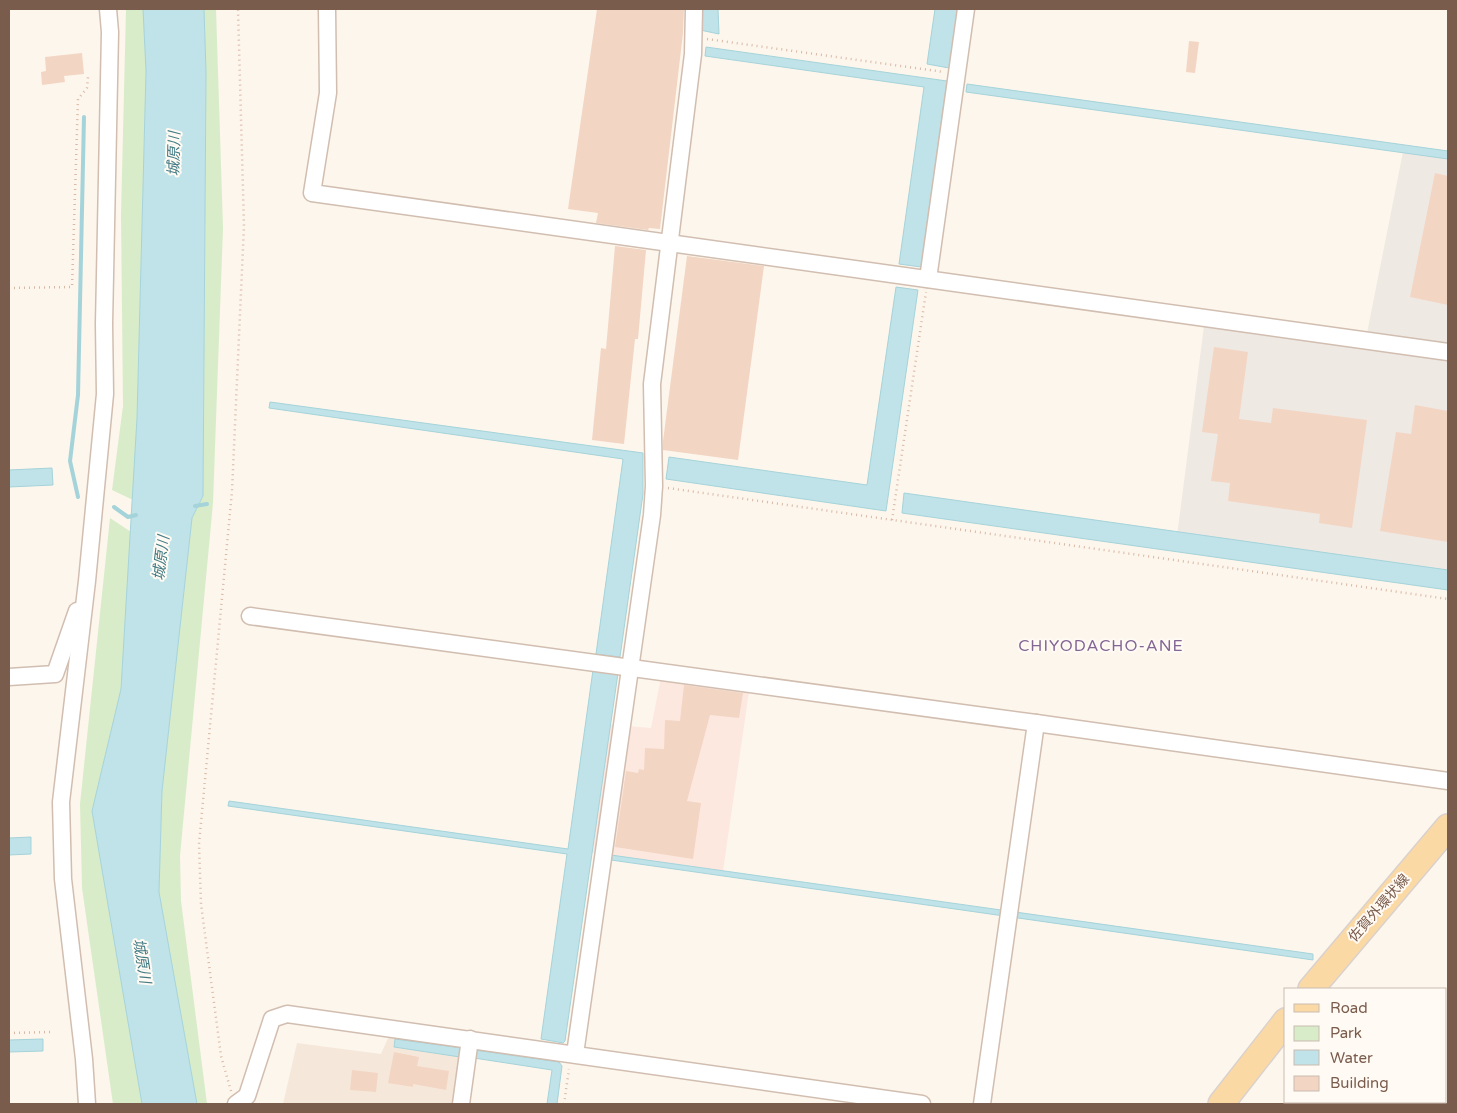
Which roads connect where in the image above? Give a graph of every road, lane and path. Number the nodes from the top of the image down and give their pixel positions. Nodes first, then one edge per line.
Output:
1 (108, 9) edge
2 (238, 9) edge
3 (326, 9) edge
4 (694, 9) edge
5 (966, 9) edge
6 (693, 37) junction
7 (957, 74) junction
8 (88, 77) dead end
9 (669, 244) junction
10 (928, 279) junction
11 (9, 288) edge
12 (1448, 352) edge
13 (654, 486) junction
14 (892, 520) junction
15 (87, 581) junction
16 (1448, 599) edge
17 (250, 616) dead end
18 (629, 667) junction
19 (9, 677) edge
20 (1036, 723) junction
21 (1448, 782) edge
22 (1448, 827) edge
23 (1312, 988) edge
24 (1284, 1024) edge
25 (50, 1032) dead end
26 (9, 1033) edge
27 (470, 1039) junction
28 (575, 1054) junction
29 (234, 1100) edge
30 (87, 1104) edge
31 (460, 1104) edge
32 (564, 1104) edge
33 (922, 1104) edge
34 (982, 1104) edge
35 (1221, 1104) edge

1 - 15 street
2 - 29 path
3 - 9 street
4 - 6 street
5 - 7 street
6 - 7 path
6 - 9 street
7 - 10 street
8 - 11 path
9 - 10 street
9 - 13 street
10 - 12 street
10 - 14 path
13 - 14 path
13 - 18 street
14 - 16 path
15 - 19 street
15 - 30 street
17 - 18 street
18 - 20 street
18 - 28 street
20 - 21 street
20 - 34 street
22 - 23 main road, 佐賀外環状線
24 - 35 main road
25 - 26 path
27 - 28 street
27 - 29 street
27 - 31 street
28 - 32 path
28 - 33 street

